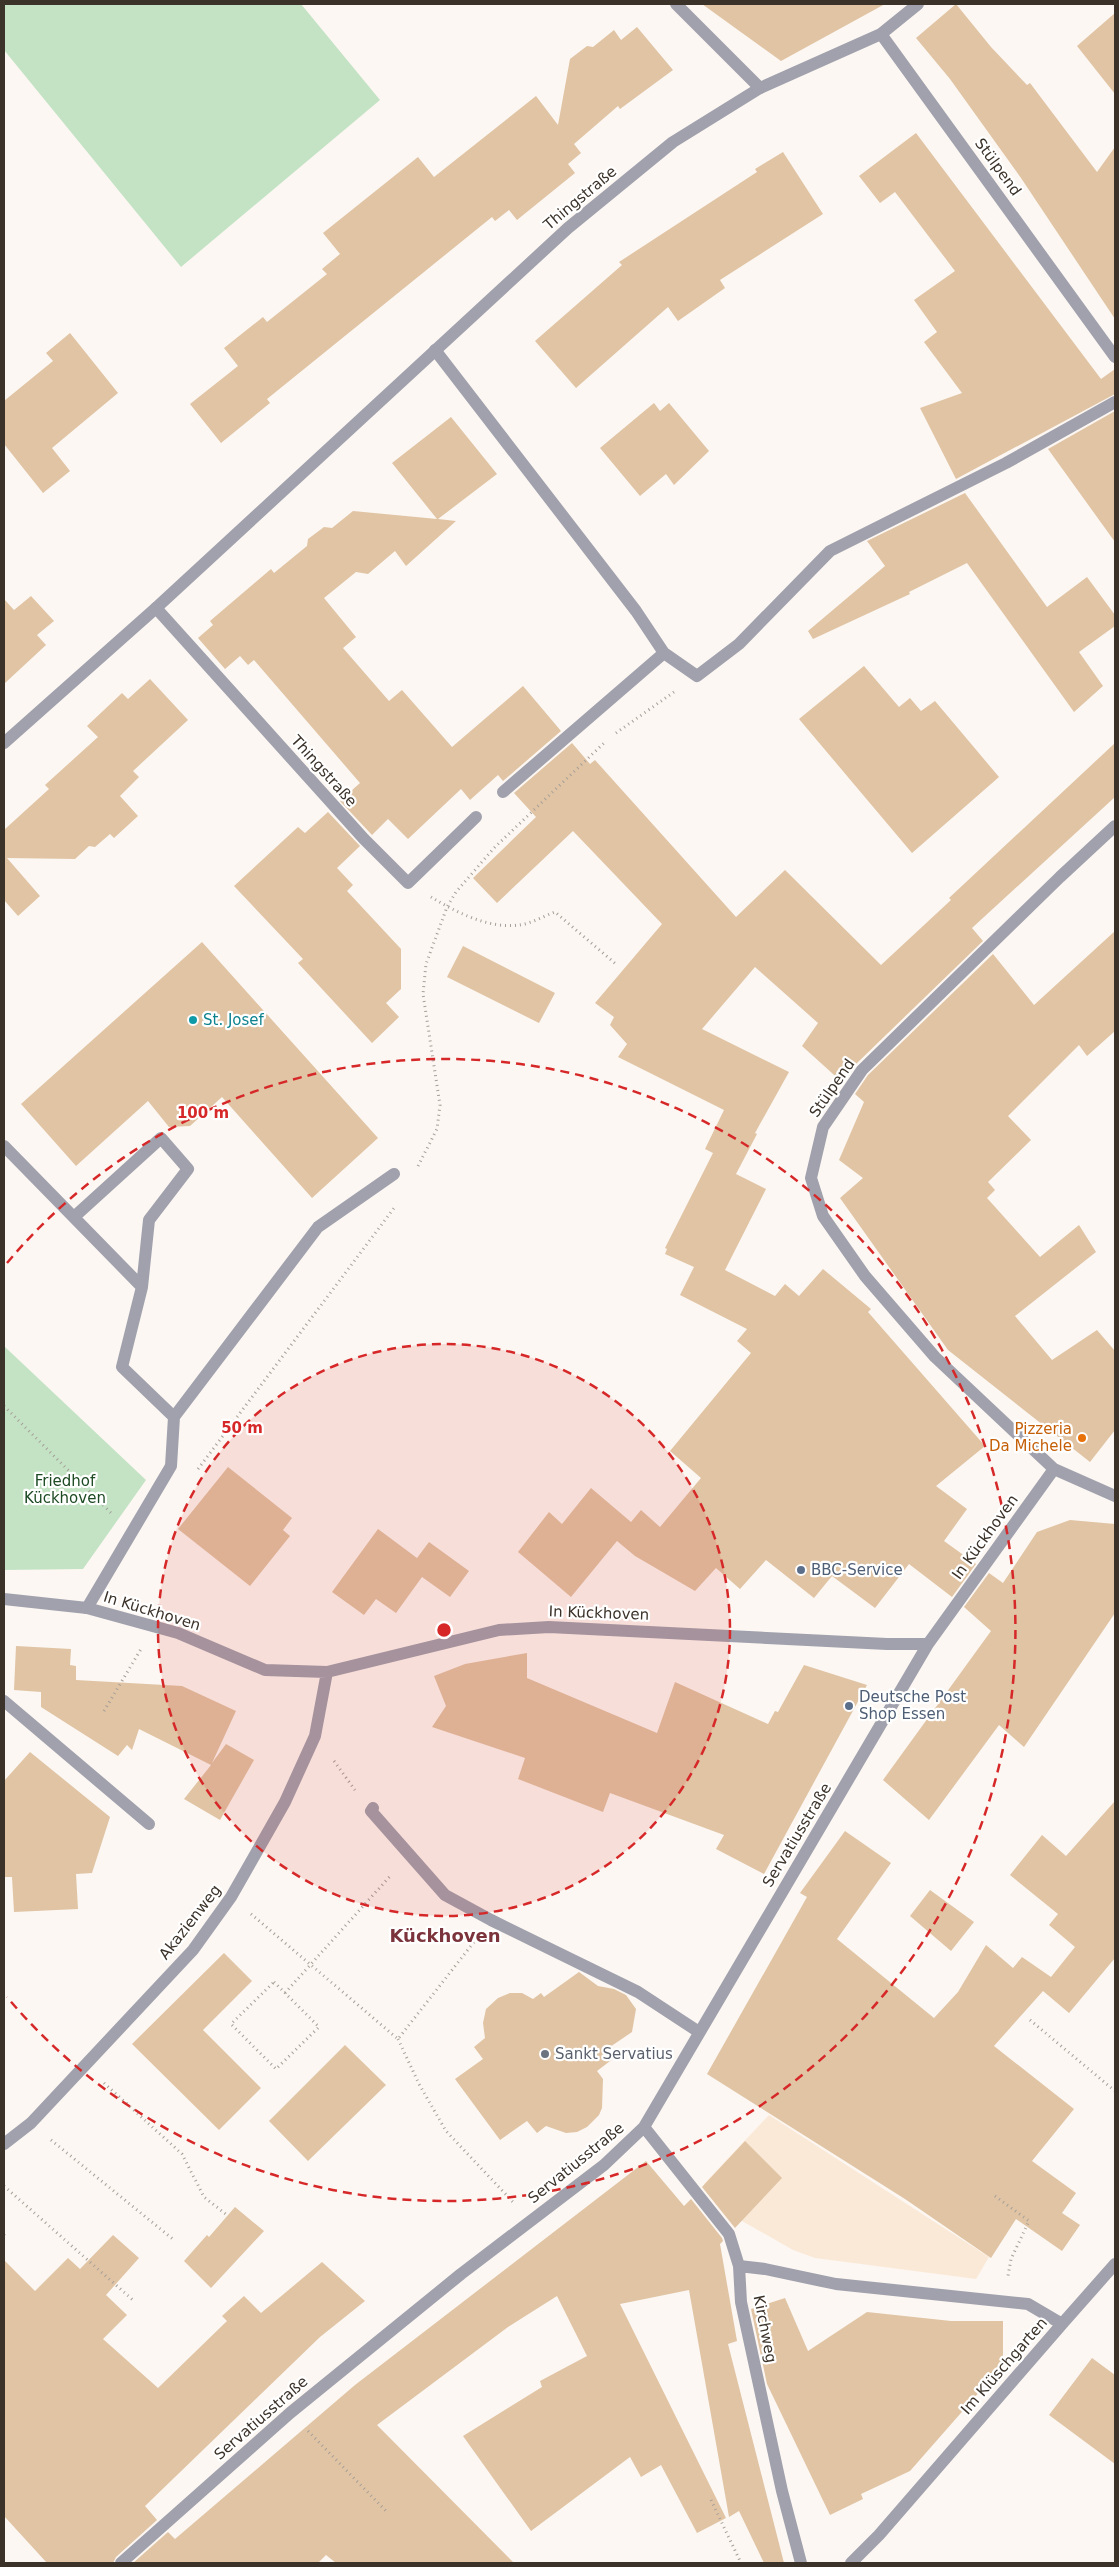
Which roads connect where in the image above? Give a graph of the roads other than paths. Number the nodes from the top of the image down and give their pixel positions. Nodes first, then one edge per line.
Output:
1 (676, 4) edge
2 (918, 4) edge
3 (881, 34) junction
4 (760, 88) junction
5 (435, 350) junction
6 (1115, 357) edge
7 (1115, 402) edge
8 (156, 608) junction
9 (664, 653) junction
10 (4, 743) edge
11 (503, 792) dead end
12 (476, 818) dead end
13 (1115, 826) edge
14 (4, 1146) edge
15 (394, 1174) dead end
16 (74, 1217) junction
17 (142, 1287) junction
18 (174, 1417) junction
19 (1054, 1470) junction
20 (1115, 1496) edge
21 (4, 1599) edge
22 (87, 1608) junction
23 (928, 1644) junction
24 (328, 1672) junction
25 (4, 1701) edge
26 (372, 1810) road end
27 (149, 1824) dead end
28 (699, 2032) junction
29 (644, 2127) junction
30 (4, 2144) edge
31 (1115, 2264) edge
32 (739, 2266) junction
33 (1062, 2324) junction
34 (121, 2563) edge
35 (801, 2563) edge
36 (851, 2563) edge

1 - 4 street
2 - 3 street
3 - 4 street, Thingstraße
3 - 6 street, Stülpend
4 - 5 street, Thingstraße
5 - 8 street, Thingstraße
5 - 9 street
7 - 9 street
8 - 10 street, Thingstraße
8 - 12 street, Thingstraße
9 - 11 street
13 - 19 street, Stülpend
14 - 16 street
15 - 18 street
16 - 17 street
16 - 17 street
17 - 18 street
18 - 22 street
19 - 20 street
19 - 23 street, In Kückhoven
21 - 22 street, In Kückhoven
22 - 24 street, In Kückhoven
23 - 24 street, In Kückhoven
23 - 28 street, Servatiusstraße
24 - 30 street, Akazienweg
25 - 27 street
26 - 28 street
28 - 29 street, Servatiusstraße
29 - 32 street, Kirchweg
29 - 34 street, Servatiusstraße
31 - 33 street
32 - 33 street, Im Klüschgarten
32 - 35 street, Kirchweg
33 - 36 street, Im Klüschgarten

